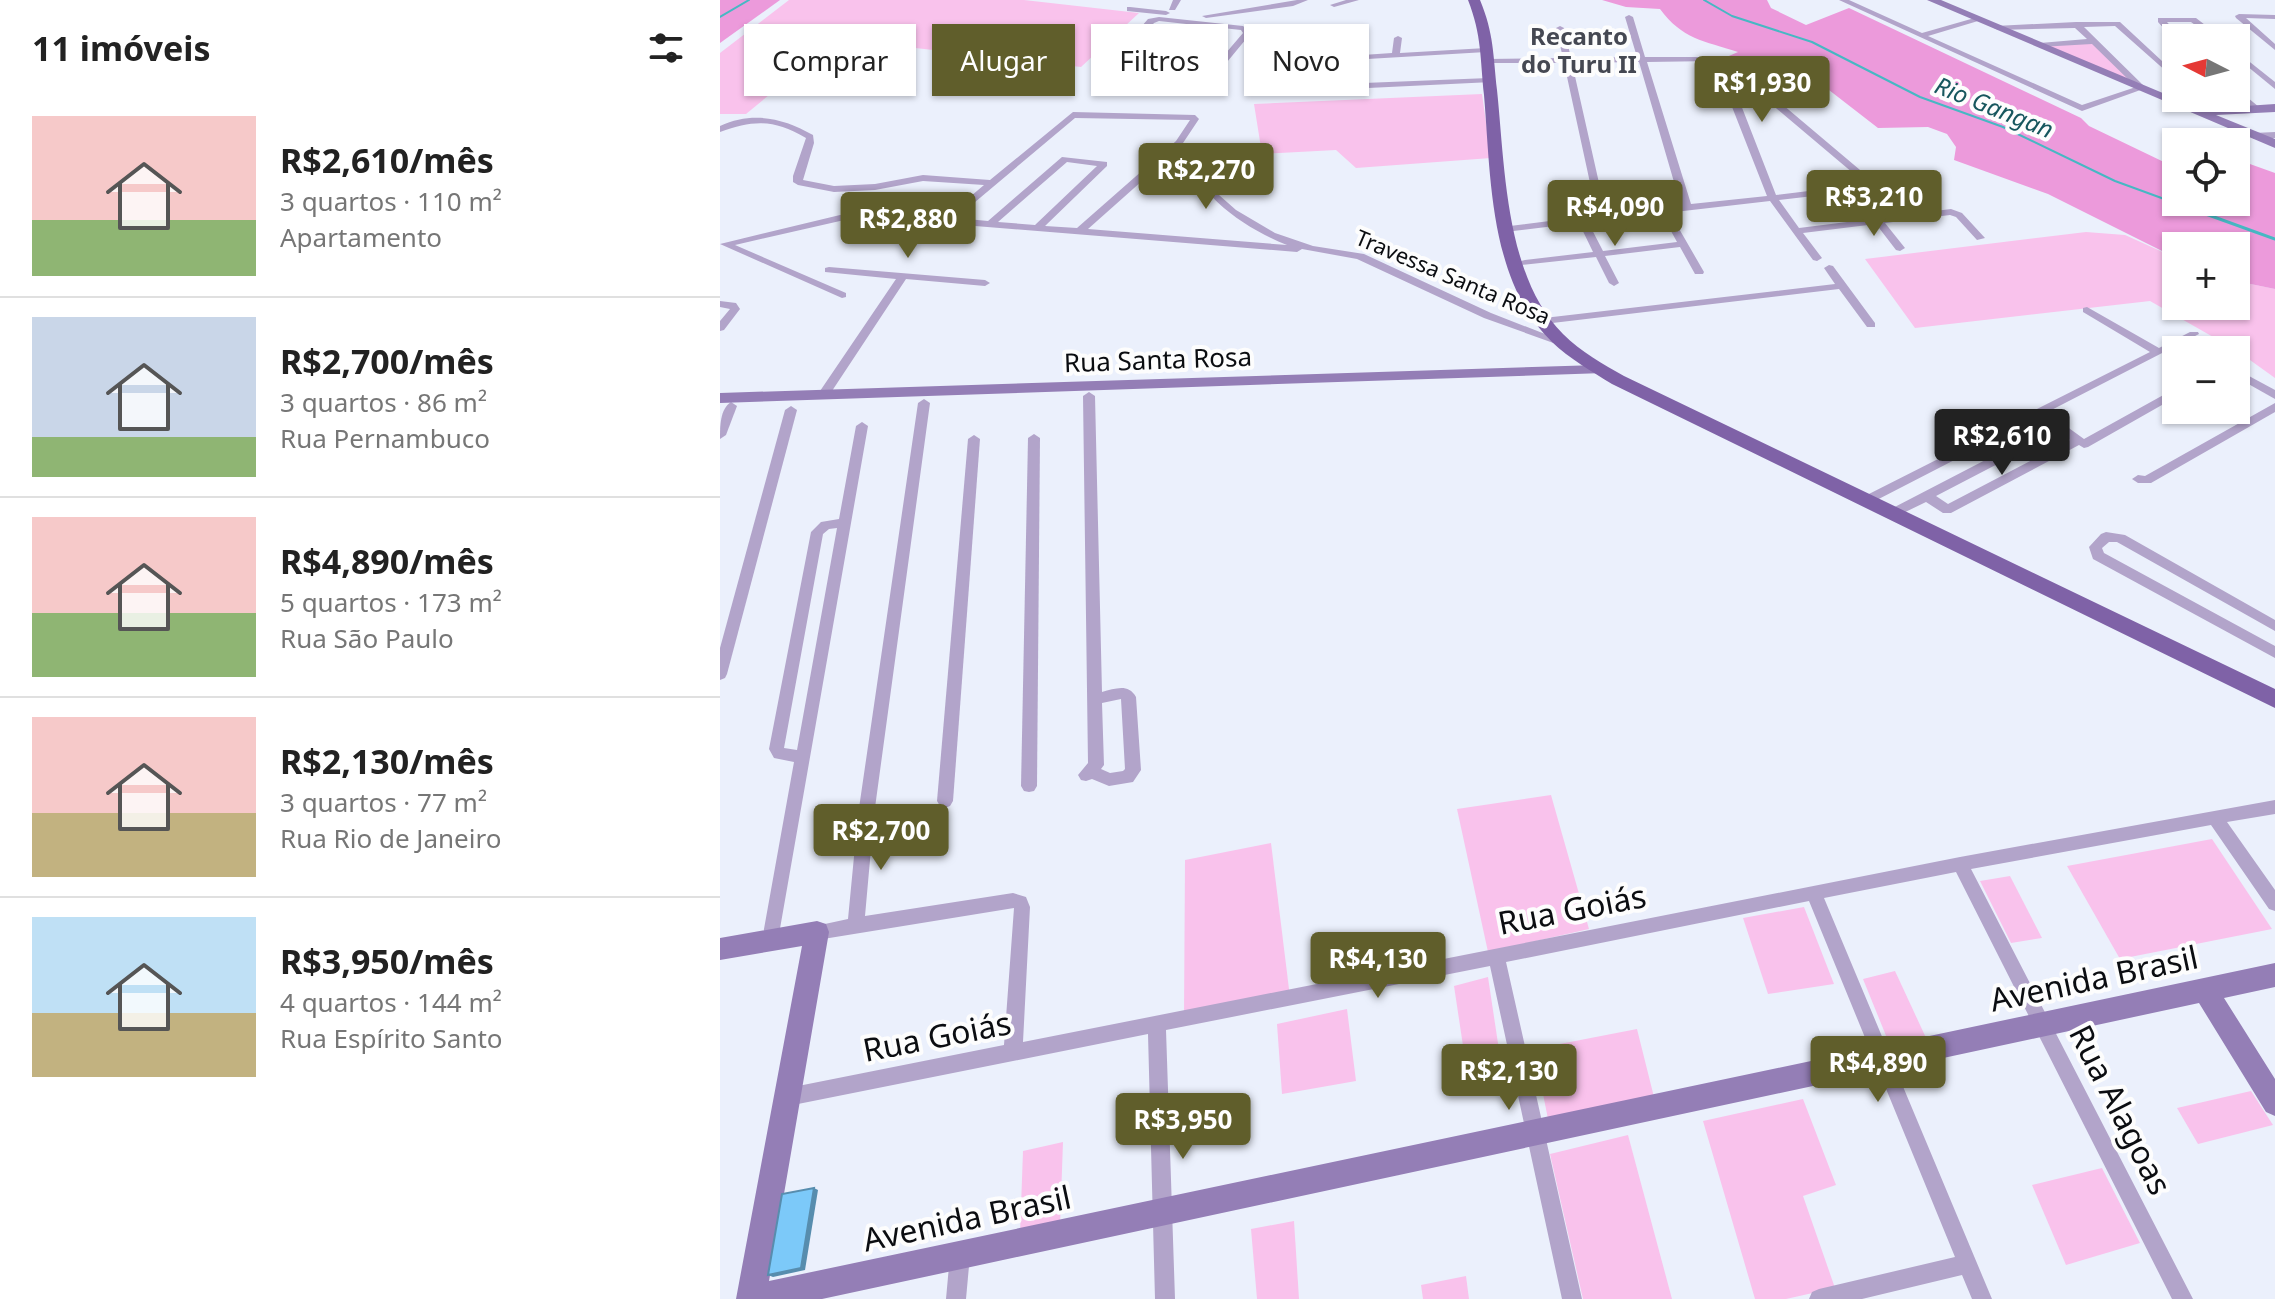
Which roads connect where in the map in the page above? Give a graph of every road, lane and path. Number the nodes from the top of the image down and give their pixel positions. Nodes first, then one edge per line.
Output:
1 (1225, 0) edge
2 (1304, 0) edge
3 (1355, 0) edge
4 (1474, 0) edge
5 (1843, 0) edge
6 (1932, 0) edge
7 (1288, 2) edge
8 (1128, 4) edge
9 (1334, 5) dead end
10 (1231, 9) dead end
11 (1629, 17) dead end
12 (2275, 17) edge
13 (1975, 19) junction
14 (1202, 20) junction
15 (2076, 24) junction
16 (2200, 24) edge
17 (2162, 25) edge
18 (1560, 28) dead end
19 (1998, 28) junction
20 (1922, 35) junction
21 (1398, 38) dead end
22 (2094, 41) junction
23 (2040, 45) junction
24 (2275, 48) edge
25 (1396, 55) junction
26 (1369, 57) edge
27 (1643, 59) junction
28 (1566, 60) junction
29 (1720, 61) junction
30 (1487, 64) junction
31 (2162, 65) edge
32 (2250, 65) edge
33 (1393, 70) dead end
34 (1393, 85) junction
35 (1369, 86) edge
36 (2275, 86) edge
37 (2142, 88) junction
38 (2162, 97) edge
39 (2250, 104) edge
40 (2275, 108) edge
41 (2250, 109) edge
42 (2256, 109) junction
43 (2195, 112) edge
44 (720, 129) edge
45 (2275, 135) edge
46 (2254, 136) junction
47 (1179, 143) junction
48 (2275, 144) edge
49 (992, 183) junction
50 (834, 189) junction
51 (1856, 194) dead end
52 (1773, 199) junction
53 (1687, 208) junction
54 (840, 218) junction
55 (1602, 218) junction
56 (949, 219) junction
57 (1582, 220) junction
58 (1878, 221) junction
59 (1671, 222) dead end
60 (991, 223) junction
61 (1038, 227) junction
62 (1505, 229) junction
63 (1080, 231) junction
64 (1797, 231) junction
65 (1980, 238) dead end
66 (722, 243) edge
67 (1683, 244) junction
68 (1900, 248) dead end
69 (1314, 249) junction
70 (1599, 254) junction
71 (1817, 258) dead end
72 (1525, 263) dead end
73 (1829, 268) dead end
74 (829, 270) dead end
75 (1699, 272) dead end
76 (903, 276) junction
77 (985, 283) dead end
78 (1614, 283) dead end
79 (1842, 286) junction
80 (842, 295) dead end
81 (720, 304) edge
82 (2087, 310) dead end
83 (1544, 321) junction
84 (1871, 325) dead end
85 (720, 328) edge
86 (2194, 334) dead end
87 (1563, 343) junction
88 (2158, 352) junction
89 (1598, 370) junction
90 (2250, 380) edge
91 (824, 394) junction
92 (2275, 395) edge
93 (1089, 396) dead end
94 (2162, 400) edge
95 (726, 402) edge
96 (924, 403) dead end
97 (2275, 407) edge
98 (791, 410) dead end
99 (862, 426) dead end
100 (720, 435) edge
101 (1034, 438) dead end
102 (974, 439) dead end
103 (2084, 444) dead end
104 (2138, 479) dead end
105 (1927, 496) junction
106 (1865, 501) junction
107 (1891, 514) junction
108 (845, 523) junction
109 (2275, 626) edge
110 (2275, 653) edge
111 (720, 674) edge
112 (1095, 699) junction
113 (2275, 699) edge
114 (804, 757) junction
115 (1029, 780) dead end
116 (945, 794) dead end
117 (2275, 807) edge
118 (2215, 818) junction
119 (1960, 864) junction
120 (1814, 893) junction
121 (2275, 904) edge
122 (856, 926) junction
123 (817, 932) junction
124 (772, 934) junction
125 (720, 949) edge
126 (1496, 956) junction
127 (2275, 975) edge
128 (2205, 990) junction
129 (1157, 1023) junction
130 (2043, 1025) junction
131 (1013, 1052) junction
132 (1882, 1059) junction
133 (788, 1097) junction
134 (2275, 1103) edge
135 (1535, 1133) junction
136 (1162, 1212) junction
137 (960, 1255) junction
138 (1967, 1264) junction
139 (752, 1299) edge
140 (956, 1299) edge
141 (1165, 1299) edge
142 (1572, 1299) edge
143 (1819, 1299) edge
144 (1982, 1299) edge
145 (2183, 1299) edge

1 - 10 street
2 - 7 street
3 - 9 street
4 - 30 main road
5 - 20 street
6 - 13 street
7 - 14 street
8 - 14 street
11 - 27 street
12 - 24 street
13 - 19 street
13 - 20 street
14 - 14 street
15 - 19 street
15 - 22 street
15 - 31 street
16 - 17 street
18 - 28 street
19 - 23 street
20 - 37 street
21 - 25 street
22 - 23 street
22 - 37 street
23 - 37 street
25 - 26 street
25 - 30 street
27 - 28 street
27 - 29 street
27 - 53 street
28 - 30 street
28 - 55 street
29 - 52 street
29 - 52 street
30 - 34 street
30 - 62 main road
32 - 36 street
33 - 34 street
34 - 35 street
37 - 38 street
39 - 42 street
40 - 42 street
41 - 42 street
43 - 46 street
44 - 50 street
45 - 46 street
46 - 48 street
47 - 49 street
47 - 63 street
47 - 69 street, Travessa Santa Rosa
49 - 50 street
49 - 56 street
50 - 54 street
51 - 58 street
52 - 53 street
52 - 64 street
53 - 55 street
54 - 56 street
54 - 66 street
55 - 57 street
56 - 60 street
57 - 62 street
57 - 70 street
58 - 64 street
58 - 65 street
58 - 68 street
59 - 67 street
60 - 61 street
60 - 61 street
61 - 63 street
62 - 83 main road
63 - 69 street
64 - 71 street
66 - 80 street
67 - 70 street
67 - 75 street
69 - 87 street, Travessa Santa Rosa
70 - 72 street
70 - 78 street
73 - 79 street
74 - 76 street
76 - 77 street
76 - 91 street
79 - 83 street
79 - 84 street
81 - 85 street
82 - 88 street
83 - 87 main road
86 - 88 street
87 - 89 main road
88 - 106 street
89 - 91 street, Rua Santa Rosa
89 - 106 main road
90 - 92 street
91 - 95 street, Rua Santa Rosa
93 - 112 street
94 - 103 street
95 - 100 street
96 - 122 street
97 - 104 street
98 - 111 street
99 - 108 street
101 - 115 street
102 - 116 street
105 - 105 street
105 - 107 street
106 - 107 main road
107 - 113 main road
108 - 114 street
108 - 114 street
109 - 110 street
112 - 112 street
114 - 124 street
117 - 118 street, Rua Goiás
118 - 119 street, Rua Goiás
118 - 121 street
119 - 120 street, Rua Goiás
119 - 130 street, Rua Alagoas
120 - 126 street, Rua Goiás
120 - 132 street
122 - 123 street
122 - 131 street
123 - 124 street
123 - 133 street
124 - 125 street
126 - 129 street, Rua Goiás
126 - 135 street
127 - 128 street, Avenida Brasil
128 - 130 street, Avenida Brasil
128 - 134 street
129 - 131 street, Rua Goiás
129 - 136 street
130 - 132 street, Avenida Brasil
130 - 145 street, Rua Alagoas
131 - 133 street, Rua Goiás
132 - 135 street, Avenida Brasil
132 - 138 street
133 - 139 street
135 - 136 street, Avenida Brasil
135 - 142 street
136 - 137 street, Avenida Brasil
136 - 141 street
137 - 139 street, Avenida Brasil
137 - 140 street
138 - 143 street
138 - 144 street

